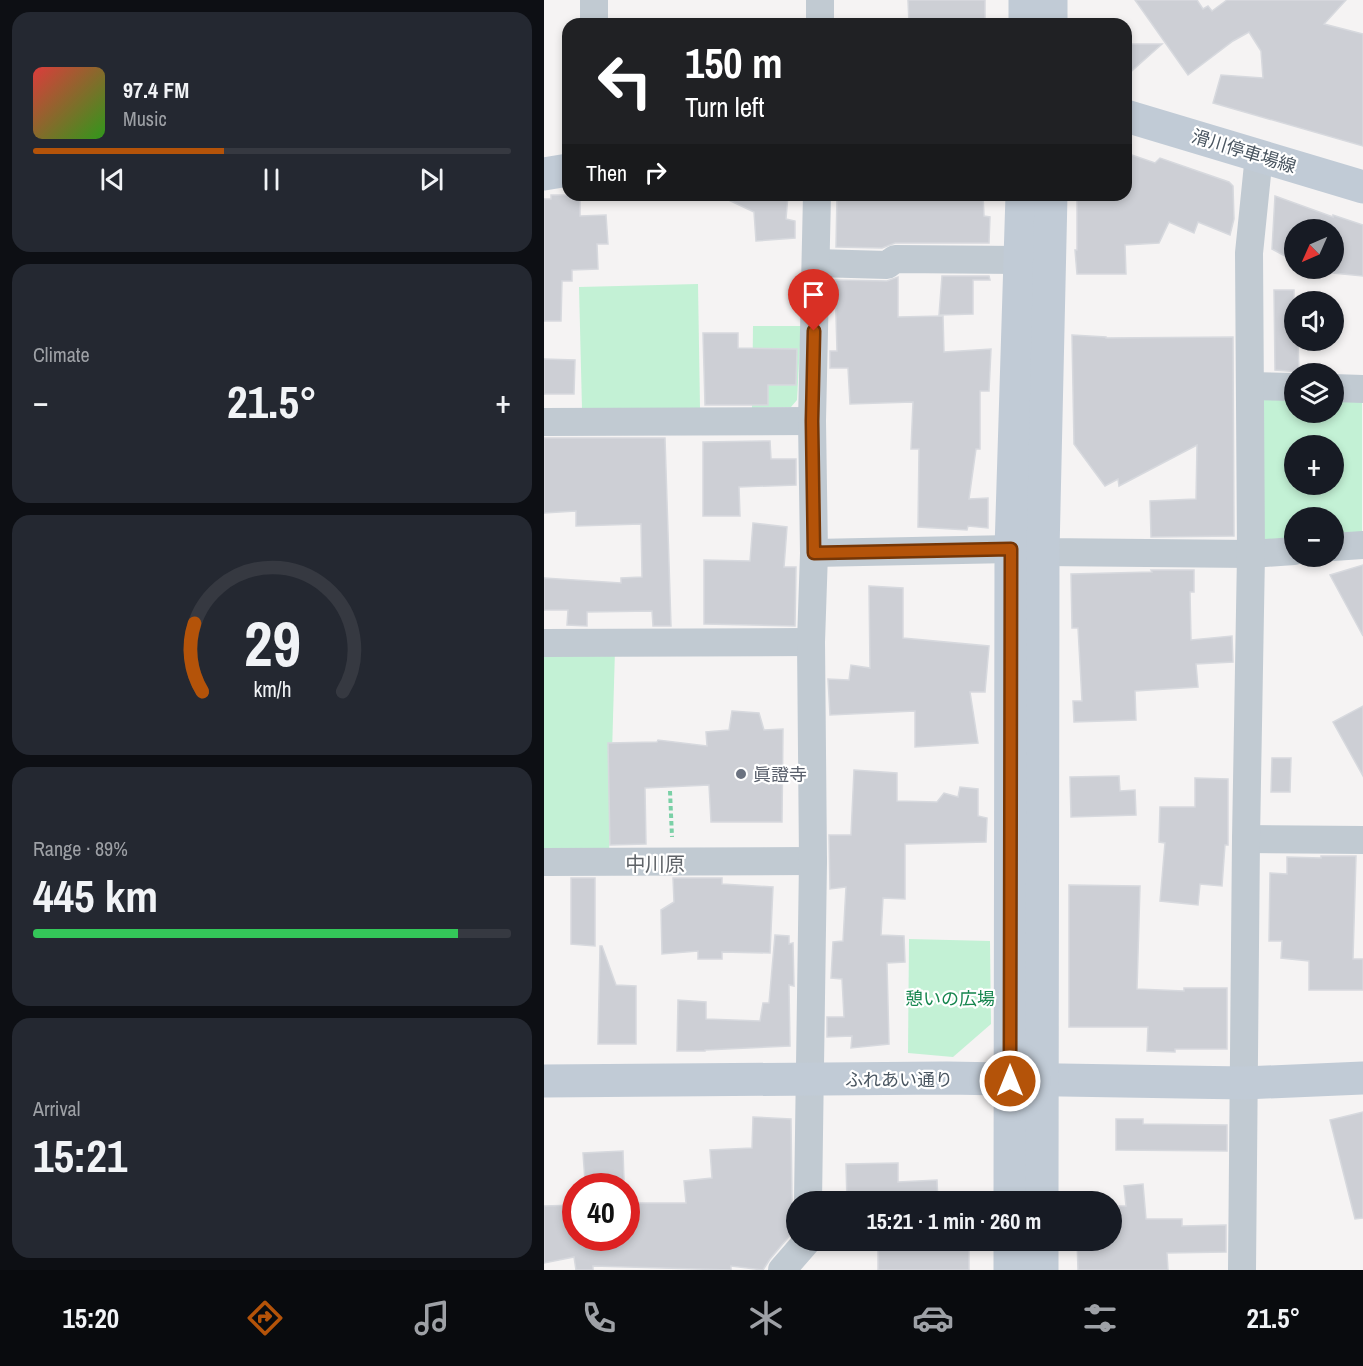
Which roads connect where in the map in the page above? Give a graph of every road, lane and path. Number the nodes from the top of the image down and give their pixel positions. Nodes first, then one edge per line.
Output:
1 (594, 0) edge
2 (820, 0) edge
3 (1025, 0) edge
4 (1051, 0) edge
5 (594, 18) edge
6 (820, 18) edge
7 (1025, 18) edge
8 (1051, 18) edge
9 (1132, 118) edge
10 (1259, 155) junction
11 (562, 171) edge
12 (544, 174) edge
13 (1363, 187) edge
14 (817, 201) edge
15 (1022, 201) edge
16 (1051, 201) edge
17 (1020, 260) junction
18 (816, 263) junction
19 (1250, 386) junction
20 (1284, 387) edge
21 (1344, 388) edge
22 (1363, 389) edge
23 (812, 421) junction
24 (544, 422) edge
25 (1363, 545) edge
26 (1344, 546) edge
27 (1011, 549) junction
28 (1043, 552) junction
29 (1284, 552) edge
30 (814, 553) junction
31 (1251, 554) junction
32 (811, 642) junction
33 (544, 643) edge
34 (670, 791) dead end
35 (1246, 838) junction
36 (1363, 840) edge
37 (672, 861) junction
38 (813, 861) junction
39 (544, 862) edge
40 (1363, 1078) edge
41 (808, 1080) junction
42 (544, 1081) edge
43 (1010, 1081) junction
44 (1043, 1081) junction
45 (1244, 1083) junction
46 (808, 1191) edge
47 (1010, 1191) edge
48 (1042, 1191) edge
49 (798, 1251) edge
50 (1010, 1251) edge
51 (1042, 1251) edge
52 (782, 1270) edge
53 (1010, 1270) edge
54 (1042, 1270) edge
55 (1242, 1270) edge

1 - 5 street
2 - 6 street
3 - 7 street
4 - 8 street
9 - 10 street, 滑川停車場線
10 - 13 street, 滑川停車場線
10 - 19 street
11 - 12 street
14 - 18 street
15 - 17 street
16 - 28 street
17 - 18 street
17 - 27 street
18 - 23 street
19 - 20 street
19 - 31 street
21 - 22 street
23 - 24 street
23 - 30 street
25 - 26 street
27 - 28 street
27 - 30 street
27 - 43 street
28 - 31 street
28 - 44 street
29 - 31 street
30 - 32 street
31 - 35 street
32 - 33 street
32 - 38 street
34 - 37 path
35 - 36 street
35 - 45 street
37 - 38 street
37 - 39 street
38 - 41 street
40 - 45 street, ふれあい通り
41 - 42 street, ふれあい通り
41 - 43 street, ふれあい通り
41 - 46 street
43 - 44 street, ふれあい通り
43 - 47 street
44 - 45 street, ふれあい通り
44 - 48 street
45 - 55 street
49 - 52 street
50 - 53 street
51 - 54 street

